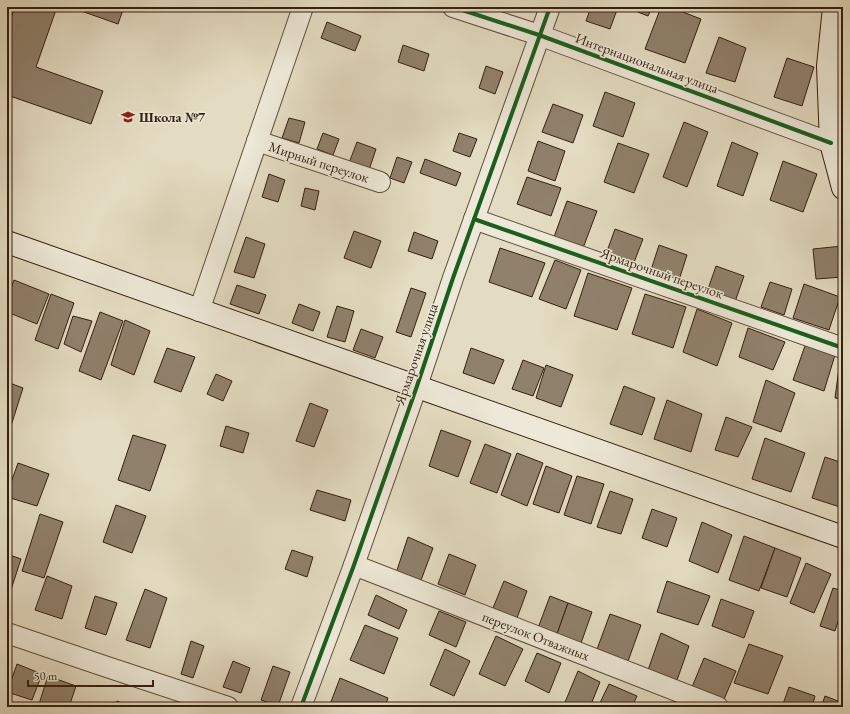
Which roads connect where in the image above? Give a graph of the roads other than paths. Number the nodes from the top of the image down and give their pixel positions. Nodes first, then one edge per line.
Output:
1 (303, 7) edge
2 (454, 7) edge
3 (550, 7) edge
4 (834, 7) edge
5 (539, 35) junction
6 (257, 141) junction
7 (831, 143) junction
8 (380, 182) dead end
9 (843, 188) edge
10 (474, 220) junction
11 (7, 242) edge
12 (199, 311) junction
13 (843, 348) edge
14 (417, 386) junction
15 (843, 537) edge
16 (354, 565) junction
17 (7, 633) edge
18 (228, 707) edge
19 (301, 707) edge
20 (718, 707) edge

1 - 6 street
2 - 5 street, Интернациональная улица
3 - 5 street, Ярмарочная улица
4 - 7 main road
5 - 7 street, Интернациональная улица
5 - 10 street, Ярмарочная улица
6 - 8 street, Мирный переулок
6 - 12 street
7 - 9 main road
10 - 13 street, Ярмарочный переулок
10 - 14 street, Ярмарочная улица
11 - 12 main road
12 - 14 main road
14 - 15 main road
14 - 16 street, Ярмарочная улица
16 - 19 street, Ярмарочная улица
16 - 20 street, переулок Отважных
17 - 18 street

